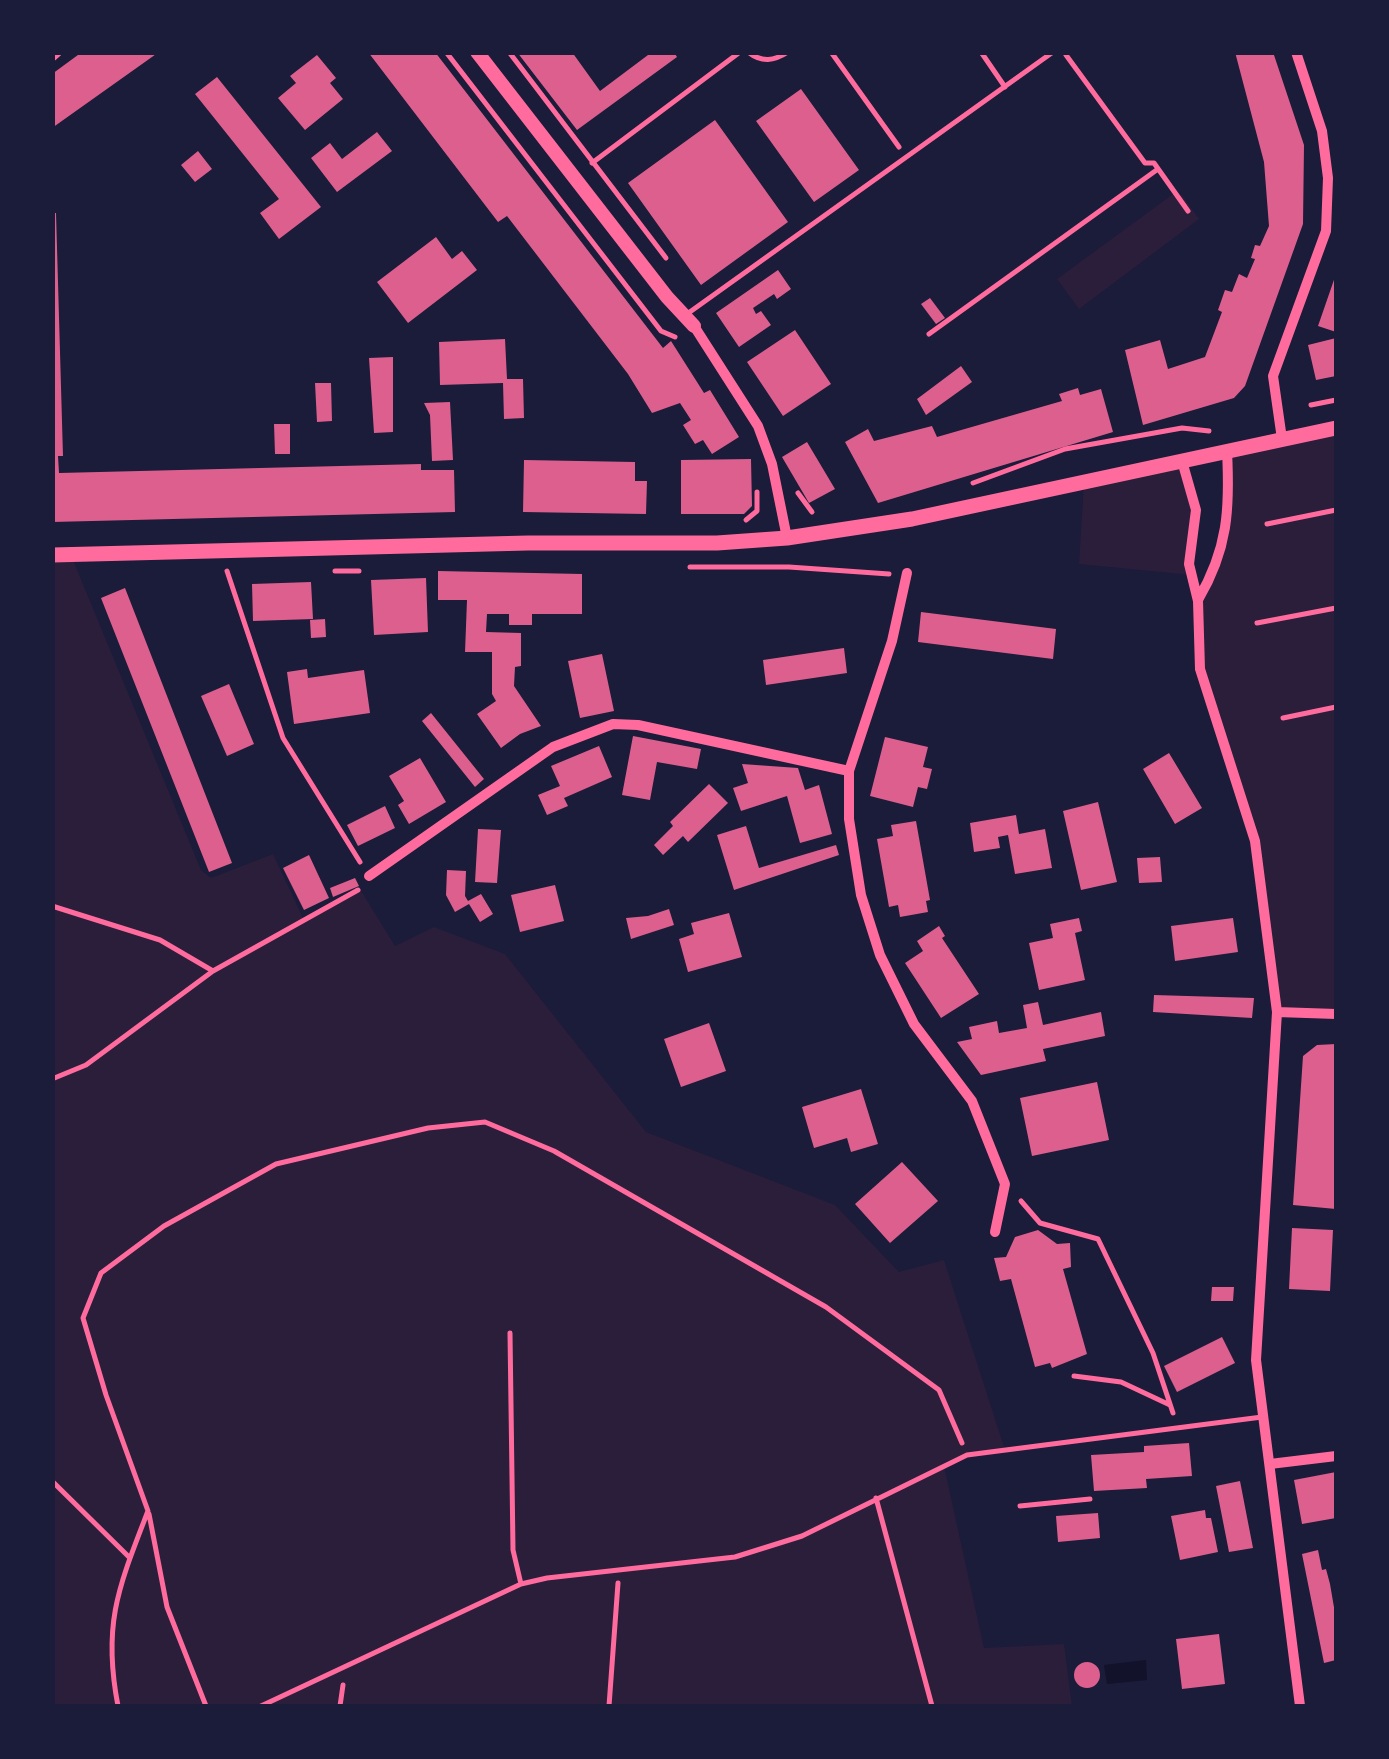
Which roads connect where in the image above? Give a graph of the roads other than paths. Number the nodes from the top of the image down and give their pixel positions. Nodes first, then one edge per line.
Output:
1 (477, 52) edge
2 (980, 52) edge
3 (1053, 52) edge
4 (1296, 52) edge
5 (1005, 87) junction
6 (690, 321) junction
7 (1336, 428) edge
8 (1282, 439) junction
9 (1227, 451) junction
10 (1182, 461) junction
11 (787, 538) junction
12 (52, 556) edge
13 (907, 573) road end
14 (1198, 601) junction
15 (849, 770) junction
16 (369, 876) road end
17 (1277, 1012) junction
18 (1336, 1014) edge
19 (996, 1232) dead end
20 (510, 1333) dead end
21 (1262, 1418) junction
22 (1336, 1456) edge
23 (1270, 1464) junction
24 (876, 1498) junction
25 (521, 1584) junction
26 (261, 1706) edge
27 (932, 1706) edge
28 (1300, 1706) edge

1 - 6 street
2 - 5 lane
3 - 5 lane
4 - 8 street
5 - 6 lane
6 - 11 street
7 - 8 main road
8 - 9 main road
9 - 10 main road
9 - 14 street
10 - 11 main road
10 - 14 street
11 - 12 main road
13 - 15 street
14 - 17 street
15 - 16 street
15 - 19 street
17 - 18 street
17 - 21 street
20 - 25 lane
21 - 23 street
21 - 24 lane
22 - 23 street
23 - 28 street
24 - 25 lane
24 - 27 lane
25 - 26 lane

